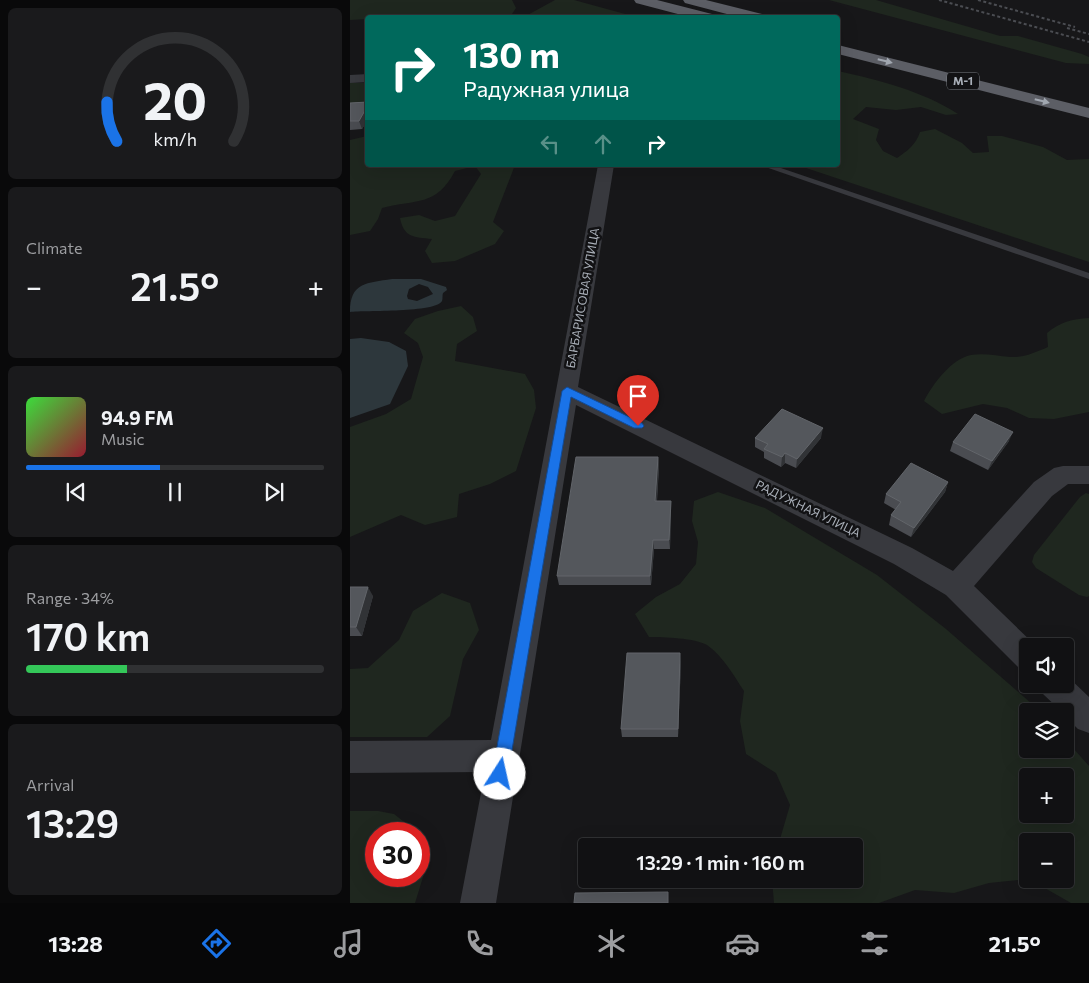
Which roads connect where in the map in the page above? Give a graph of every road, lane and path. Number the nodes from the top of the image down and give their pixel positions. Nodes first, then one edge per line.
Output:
1 (641, 0) edge
2 (690, 0) edge
3 (698, 15) edge
4 (749, 15) edge
5 (840, 37) edge
6 (840, 51) edge
7 (365, 78) edge
8 (350, 79) edge
9 (1089, 99) edge
10 (1089, 113) edge
11 (606, 167) edge
12 (770, 167) edge
13 (1089, 276) edge
14 (567, 391) junction
15 (1089, 475) edge
16 (956, 587) junction
17 (1019, 649) edge
18 (1063, 693) edge
19 (1089, 718) edge
20 (503, 756) junction
21 (350, 757) edge
22 (478, 903) edge

1 - 3 highway
2 - 4 highway
5 - 9 highway, М-1
6 -> 10 highway, М-1
7 - 8 street
11 - 14 street, БАРБАРИСОВАЯ УЛИЦА
12 - 13 lane
14 - 16 street, РАДУЖНАЯ УЛИЦА
14 - 20 street, БАРБАРИСОВАЯ УЛИЦА
15 - 16 street
16 - 17 street, РАДУЖНАЯ УЛИЦА
18 - 19 street
20 - 21 street
20 - 22 street, БАРБАРИСОВАЯ УЛИЦА

